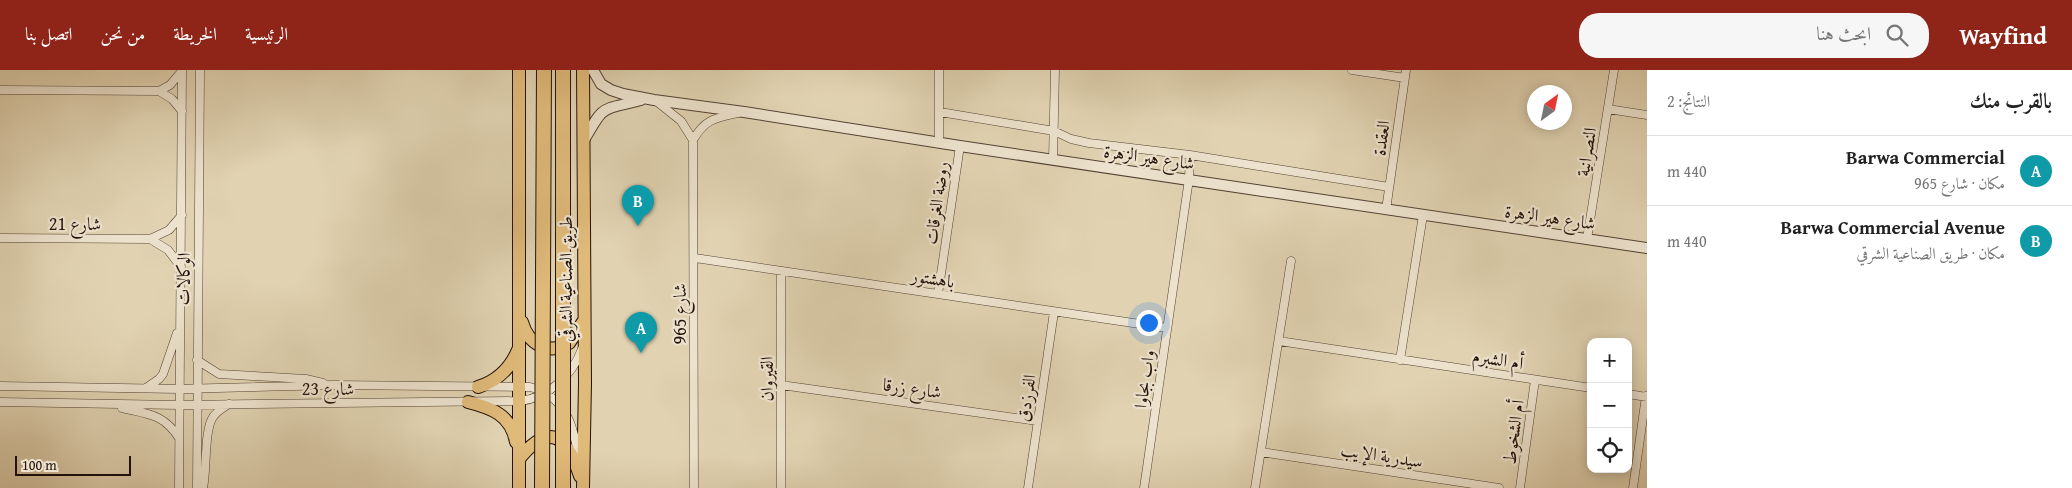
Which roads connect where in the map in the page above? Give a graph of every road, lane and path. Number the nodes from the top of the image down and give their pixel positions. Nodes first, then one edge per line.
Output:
1 (182, 70) edge
2 (200, 70) edge
3 (519, 70) edge
4 (544, 70) edge
5 (563, 70) edge
6 (583, 70) edge
7 (593, 70) edge
8 (940, 70) edge
9 (1055, 70) edge
10 (1352, 70) edge
11 (1614, 70) edge
12 (1405, 74) edge
13 (0, 90) edge
14 (159, 91) junction
15 (651, 100) junction
16 (1608, 109) junction
17 (182, 111) junction
18 (744, 112) junction
19 (940, 112) junction
20 (1647, 114) edge
21 (1054, 131) junction
22 (693, 140) junction
23 (583, 143) junction
24 (940, 143) junction
25 (960, 146) junction
26 (1190, 155) junction
27 (1053, 160) junction
28 (1189, 179) junction
29 (1389, 187) junction
30 (1386, 210) junction
31 (182, 215) junction
32 (1423, 215) junction
33 (0, 238) edge
34 (150, 239) junction
35 (1587, 239) junction
36 (1647, 248) edge
37 (695, 258) junction
38 (1291, 261) dead end
39 (181, 266) junction
40 (781, 271) junction
41 (938, 294) junction
42 (520, 310) junction
43 (1054, 312) junction
44 (180, 321) junction
45 (584, 321) junction
46 (1167, 328) junction
47 (584, 342) junction
48 (1279, 342) junction
49 (520, 343) junction
50 (197, 360) junction
51 (1400, 360) junction
52 (1536, 380) junction
53 (333, 385) junction
54 (781, 385) junction
55 (0, 386) edge
56 (478, 387) junction
57 (520, 387) junction
58 (1587, 387) edge
59 (144, 389) junction
60 (179, 389) junction
61 (197, 389) junction
62 (546, 393) junction
63 (1632, 394) edge
64 (1646, 396) edge
65 (0, 402) edge
66 (468, 402) junction
67 (520, 402) junction
68 (108, 404) junction
69 (197, 404) junction
70 (229, 404) junction
71 (179, 405) junction
72 (1038, 421) junction
73 (179, 438) junction
74 (1261, 452) junction
75 (519, 460) junction
76 (583, 486) edge
77 (179, 488) edge
78 (197, 488) edge
79 (204, 488) edge
80 (519, 488) edge
81 (542, 488) edge
82 (562, 488) edge
83 (695, 488) edge
84 (781, 488) edge
85 (1028, 488) edge
86 (1144, 488) edge
87 (1255, 488) edge
88 (1499, 488) edge
89 (1520, 488) edge
90 (1633, 488) edge

1 - 14 street
1 - 17 street, الوكالات
2 - 50 street, الوكالات
3 - 42 main road
4 - 81 highway, طريق الصناعية الشرقي, bridge
5 - 82 highway, طريق الصناعية الشرقي, bridge
6 - 23 main road, طريق الصناعية الشرقي
7 - 15 street, شارع هير الزهرة
8 - 19 street, روضة الغرقات
9 - 21 street
10 - 12 street
11 - 16 street, النصرانية
12 - 29 street, العقدة
13 - 14 street
14 - 17 street
15 - 18 street, شارع هير الزهرة
15 - 22 street
15 - 23 street, شارع هير الزهرة
16 - 20 street
16 - 35 street, النصرانية
17 - 31 street, الوكالات
18 - 22 street
18 - 24 street, شارع هير الزهرة
19 - 21 street
19 - 24 street, روضة الغرقات
21 - 26 street
21 - 27 street
22 - 37 street, شارع 965
23 - 45 main road, طريق الصناعية الشرقي
24 - 25 street, شارع هير الزهرة
25 - 27 street, شارع هير الزهرة
25 - 41 street, روضة الغرقات
26 - 28 street, واب بجاوا
26 - 29 street
27 - 28 street, شارع هير الزهرة
28 - 30 street, شارع هير الزهرة
28 - 46 street, واب بجاوا
29 - 30 street, العقدة
30 - 32 street, شارع هير الزهرة
31 - 34 street
31 - 39 street, الوكالات
32 - 35 street, شارع هير الزهرة
32 - 51 street
33 - 34 street, شارع 21
34 - 39 street
35 - 36 street, شارع هير الزهرة
37 - 40 street, باهشتور
37 - 83 street, شارع 965
38 - 48 street
39 - 44 street, الوكالات
40 - 41 street, باهشتور
40 - 54 street, القيروان
41 - 43 street, باهشتور
42 - 45 main road
42 - 49 main road
43 - 46 street, باهشتور
43 - 72 street, الفرزدق
44 - 59 street, الوكالات
44 - 60 street, الوكالات
45 - 47 main road, طريق الصناعية الشرقي
46 - 86 street, واب بجاوا
47 - 62 street, شارع 23
47 - 76 main road, طريق الصناعية الشرقي
48 - 51 street, أم الشبرم
48 - 74 street
49 - 56 main road
49 - 57 main road
50 - 53 street, شارع 23
50 - 61 street, الوكالات
51 - 52 street, أم الشبرم
52 - 58 street, أم الشبرم
52 - 89 street, أم الشخوط
53 - 56 street, شارع 23
53 - 61 street, شارع 23
54 - 72 street, شارع زرقا
54 - 84 street, القيروان
55 - 59 street, شارع 23
56 - 57 street, شارع 23
57 - 62 street, شارع 23
57 - 67 main road
59 - 60 street, شارع 23
60 - 61 street, شارع 23
60 - 71 street, الوكالات
61 - 69 street, الوكالات
62 - 67 street, شارع 23
62 - 76 street
63 - 64 street
64 - 90 street
65 - 68 street, شارع 23
66 - 67 street, شارع 23
66 - 70 street, شارع 23
66 - 75 main road
67 - 75 main road
68 - 71 street, شارع 23
68 - 73 street, شارع 23
69 - 70 street, شارع 23
69 - 71 street, شارع 23
69 - 78 street, الوكالات
70 - 79 street
71 - 73 street, الوكالات
72 - 85 street, الفرزدق
73 - 77 street, الوكالات
74 - 87 street
74 - 88 street, سيدرية الإيب
75 - 76 main road
75 - 80 main road

